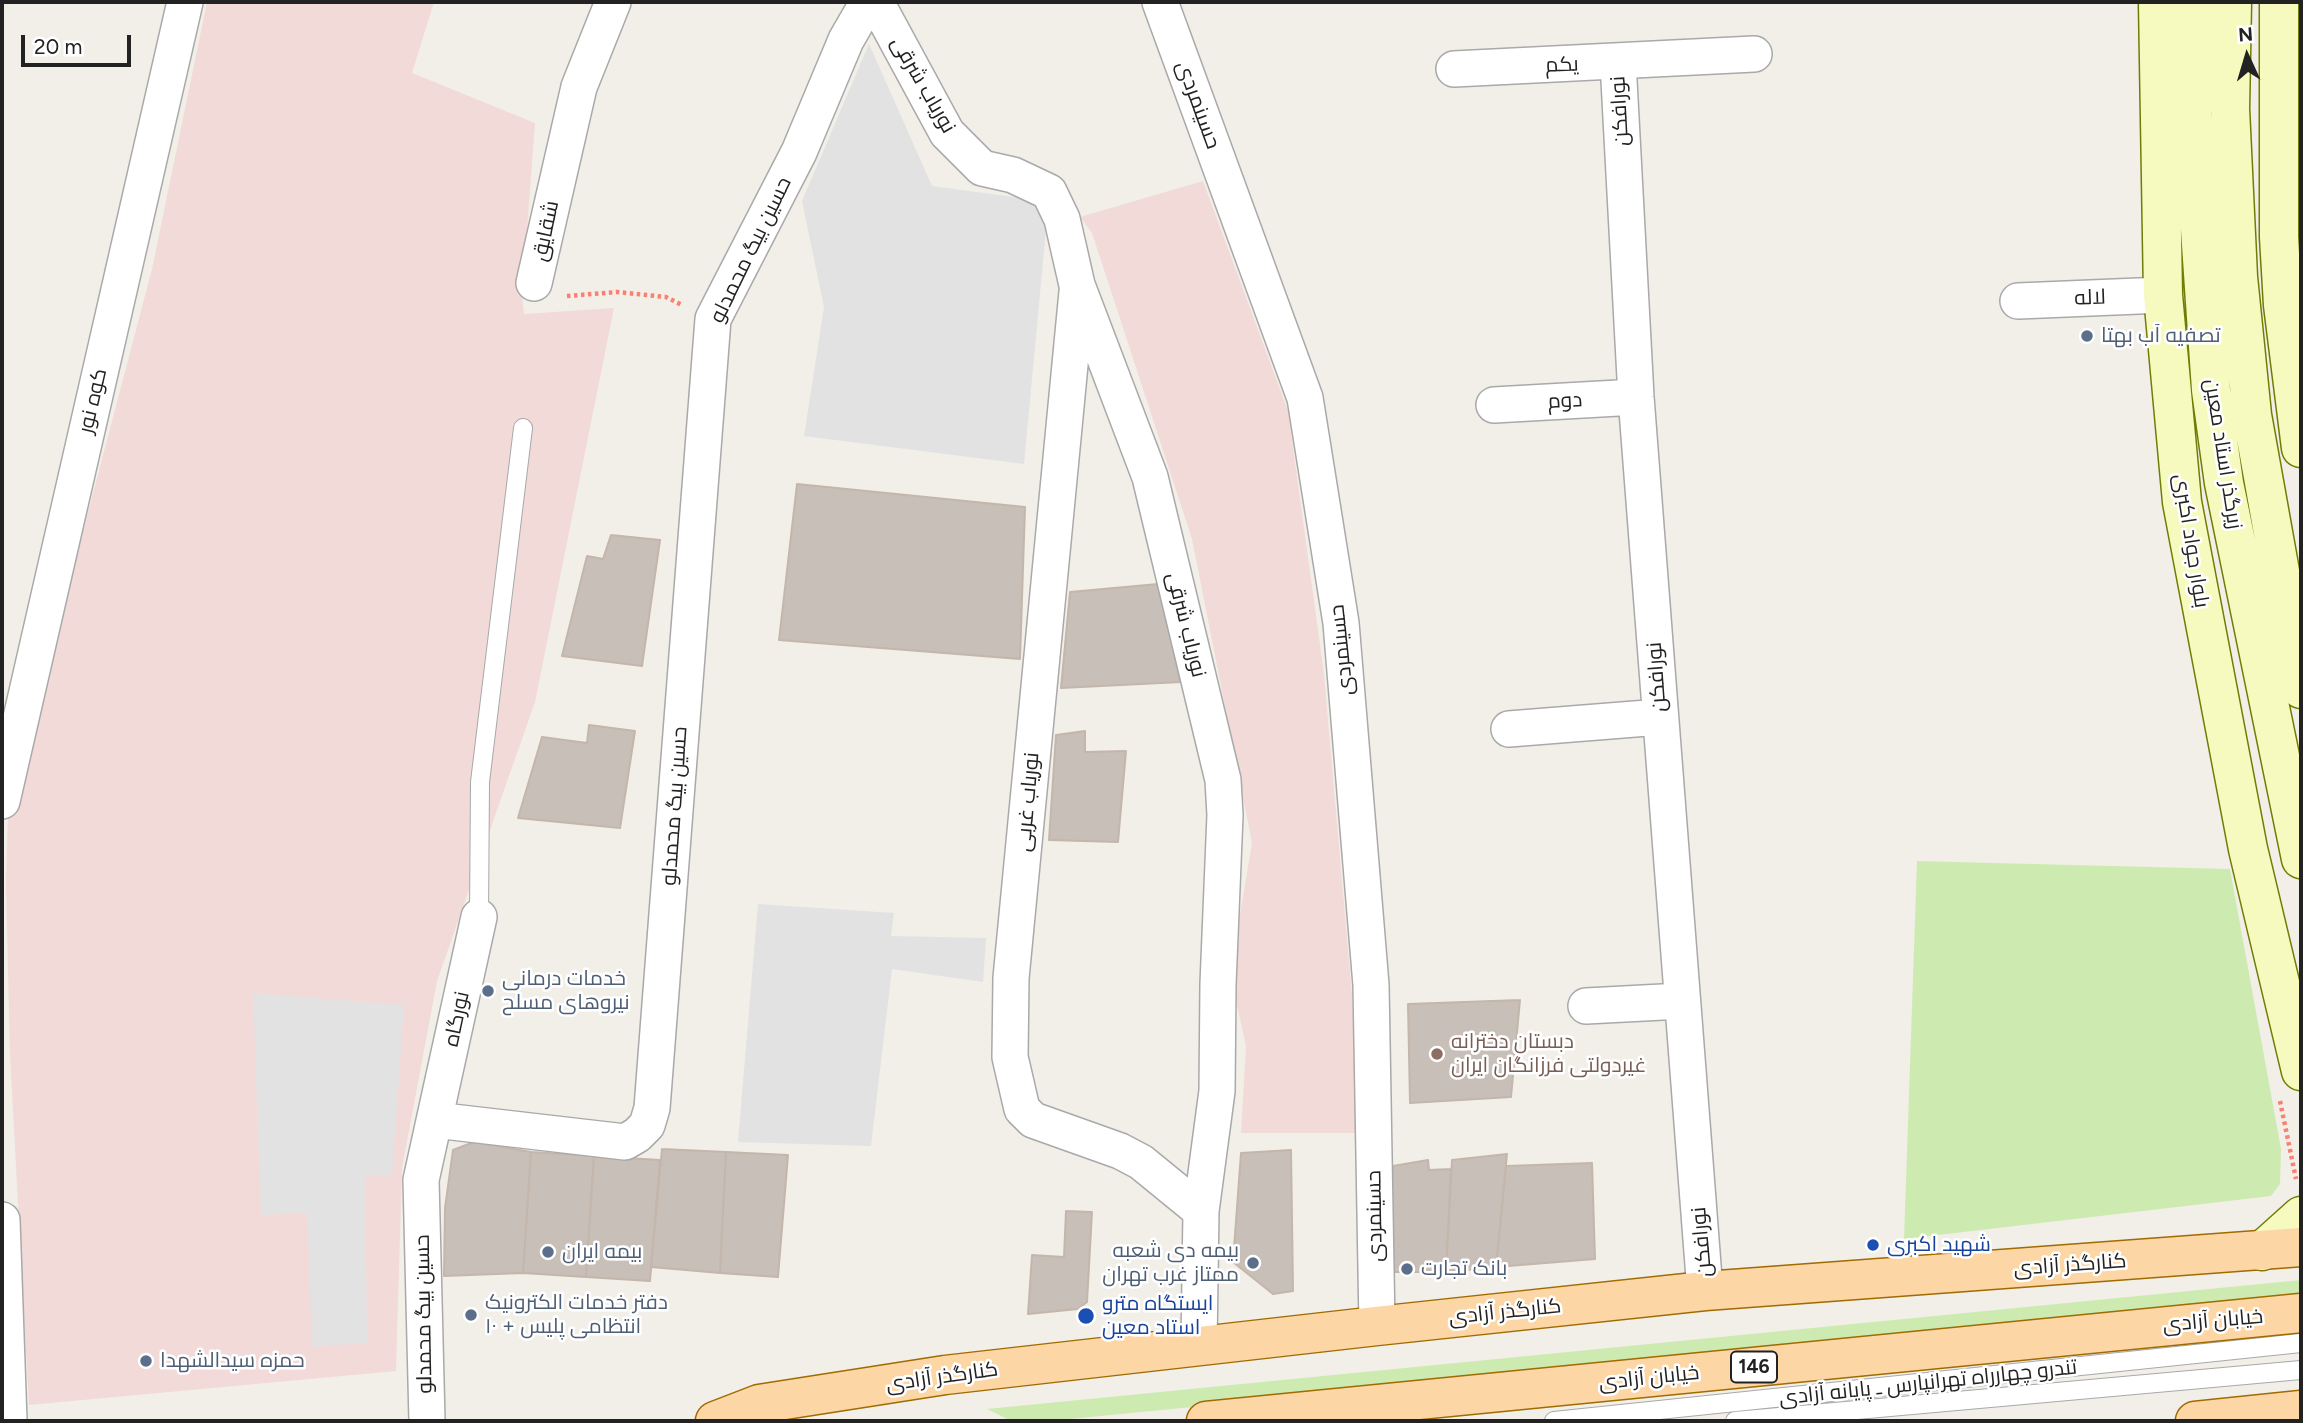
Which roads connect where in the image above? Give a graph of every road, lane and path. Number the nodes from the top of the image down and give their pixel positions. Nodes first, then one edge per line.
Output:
1 (185, 2) edge
2 (613, 2) edge
3 (868, 2) edge
4 (877, 2) edge
5 (1161, 2) edge
6 (2158, 2) edge
7 (2194, 2) edge
8 (2232, 2) edge
9 (2279, 2) edge
10 (1754, 54) dead end
11 (1618, 62) junction
12 (1454, 69) dead end
13 (534, 283) joint
14 (1077, 285) junction
15 (2163, 295) junction
16 (2018, 301) dead end
17 (713, 319) junction
18 (1636, 397) junction
19 (1494, 405) dead end
20 (523, 428) dead end
21 (2301, 448) edge
22 (2301, 689) edge
23 (1660, 717) junction
24 (1509, 729) dead end
25 (2, 801) edge
26 (2301, 859) edge
27 (479, 917) joint
28 (1682, 1001) junction
29 (1586, 1006) dead end
30 (2290, 1085) edge
31 (435, 1120) junction
32 (2299, 1201) edge
33 (1201, 1211) junction
34 (2, 1220) edge
35 (2301, 1247) edge
36 (2262, 1251) junction
37 (1705, 1291) junction
38 (2301, 1313) edge
39 (1377, 1326) junction
40 (2301, 1343) edge
41 (1199, 1345) junction
42 (2301, 1370) edge
43 (2301, 1410) edge
44 (9, 1421) edge
45 (427, 1421) edge
46 (715, 1421) edge
47 (1206, 1421) edge
48 (1554, 1421) edge
49 (1735, 1421) edge
50 (2195, 1421) edge

1 - 25 street, کوه نور
2 - 13 street, شقایق
3 - 17 street, حسین بیگ محمدلو
4 - 14 street, نوریاب شرقی
5 - 39 street, حسینمردی
6 - 15 main road, بلوار جواد اکبری
7 - 26 main road, زیرگذر استاد معین
8 - 22 main road, زیرگذر استاد معین
9 - 21 main road
10 - 11 street, یکم
11 - 12 street, یکم
11 - 18 street, نورافکن
13 - 17 path, شقایق
14 - 33 street, نوریاب شرقی
14 - 33 street, نوریاب غربی
15 - 16 street, لاله
15 - 30 main road, بلوار جواد اکبری
17 - 31 street, حسین بیگ محمدلو
18 - 19 street, دوم
18 - 23 street, نورافکن
20 - 27 lane
23 - 24 street
23 - 28 street, نورافکن
27 - 31 street, نورگاه
28 - 29 street
28 - 37 street, نورافکن
30 - 32 path
31 - 45 street, حسین بیگ محمدلو
32 - 36 main road
33 - 41 street, نوریاب شرقی
34 - 44 street
35 - 36 main road, کنارگذر آزادی
36 - 37 main road, کنارگذر آزادی
37 - 39 main road, کنارگذر آزادی
38 - 47 main road, خیابان آزادی / 146
39 - 41 main road, کنارگذر آزادی
40 - 48 lane, تندرو چهارراه تهرانپارس ـ پایانه آزادی
41 - 46 main road, کنارگذر آزادی
42 - 49 lane
43 - 50 main road

